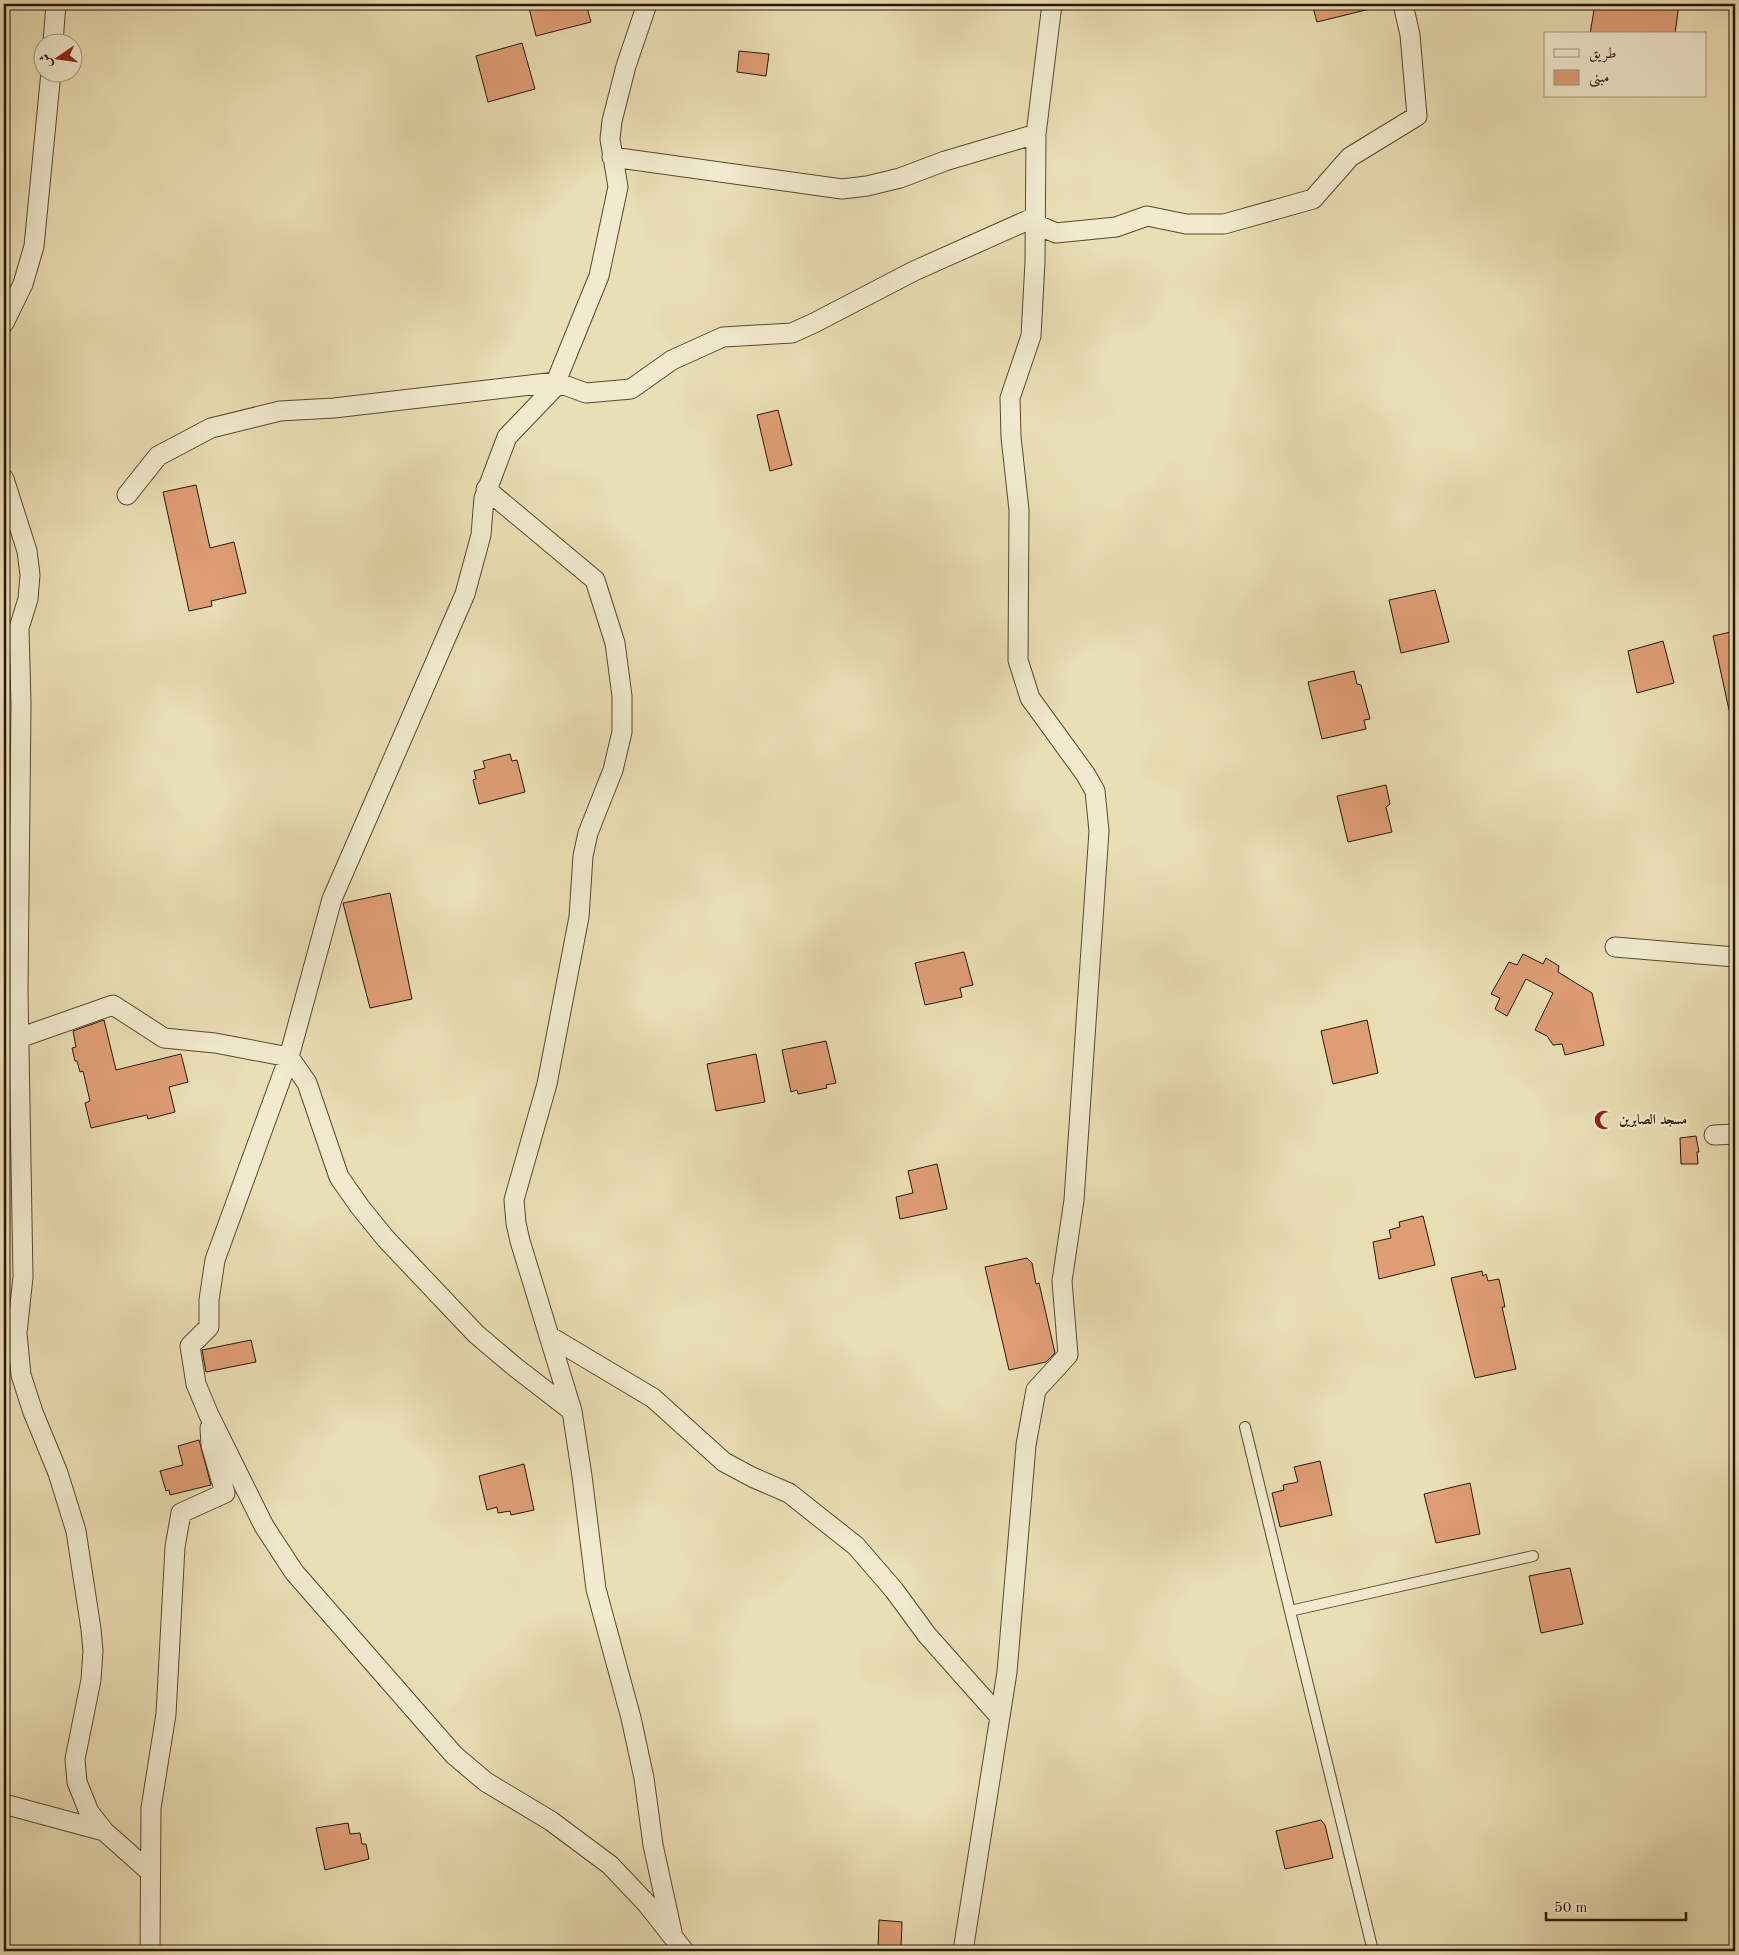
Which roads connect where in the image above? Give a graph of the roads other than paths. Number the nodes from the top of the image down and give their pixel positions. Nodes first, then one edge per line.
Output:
1 (56, 4) edge
2 (647, 4) edge
3 (1052, 4) edge
4 (1403, 4) edge
5 (54, 32) edge
6 (50, 82) edge
7 (1036, 134) junction
8 (612, 157) junction
9 (1035, 220) junction
10 (4, 323) edge
11 (556, 382) junction
12 (4, 478) edge
13 (486, 489) junction
14 (127, 494) dead end
15 (1615, 947) dead end
16 (1735, 957) edge
17 (12, 1039) edge
18 (289, 1057) junction
19 (1735, 1134) edge
20 (1714, 1135) dead end
21 (549, 1336) junction
22 (572, 1411) junction
23 (209, 1415) junction
24 (1245, 1427) dead end
25 (1533, 1556) dead end
26 (1290, 1611) junction
27 (1000, 1718) junction
28 (4, 1804) edge
29 (104, 1831) junction
30 (150, 1871) junction
31 (679, 1945) edge
32 (150, 1951) edge
33 (963, 1951) edge
34 (1373, 1951) edge

1 - 5 street
2 - 8 street
3 - 7 street
4 - 9 street
6 - 10 street
7 - 8 street
7 - 9 street
8 - 11 street
9 - 11 street
9 - 27 street
11 - 13 street
11 - 14 street
12 - 17 street
13 - 18 street
13 - 21 street
15 - 16 street
17 - 18 street
17 - 29 street
18 - 22 street
18 - 23 street
19 - 20 street
21 - 22 street
21 - 27 street
22 - 31 street
23 - 30 street
23 - 31 street
24 - 26 lane
25 - 26 lane
26 - 34 lane
27 - 33 street
28 - 29 street
29 - 30 street
30 - 32 street

